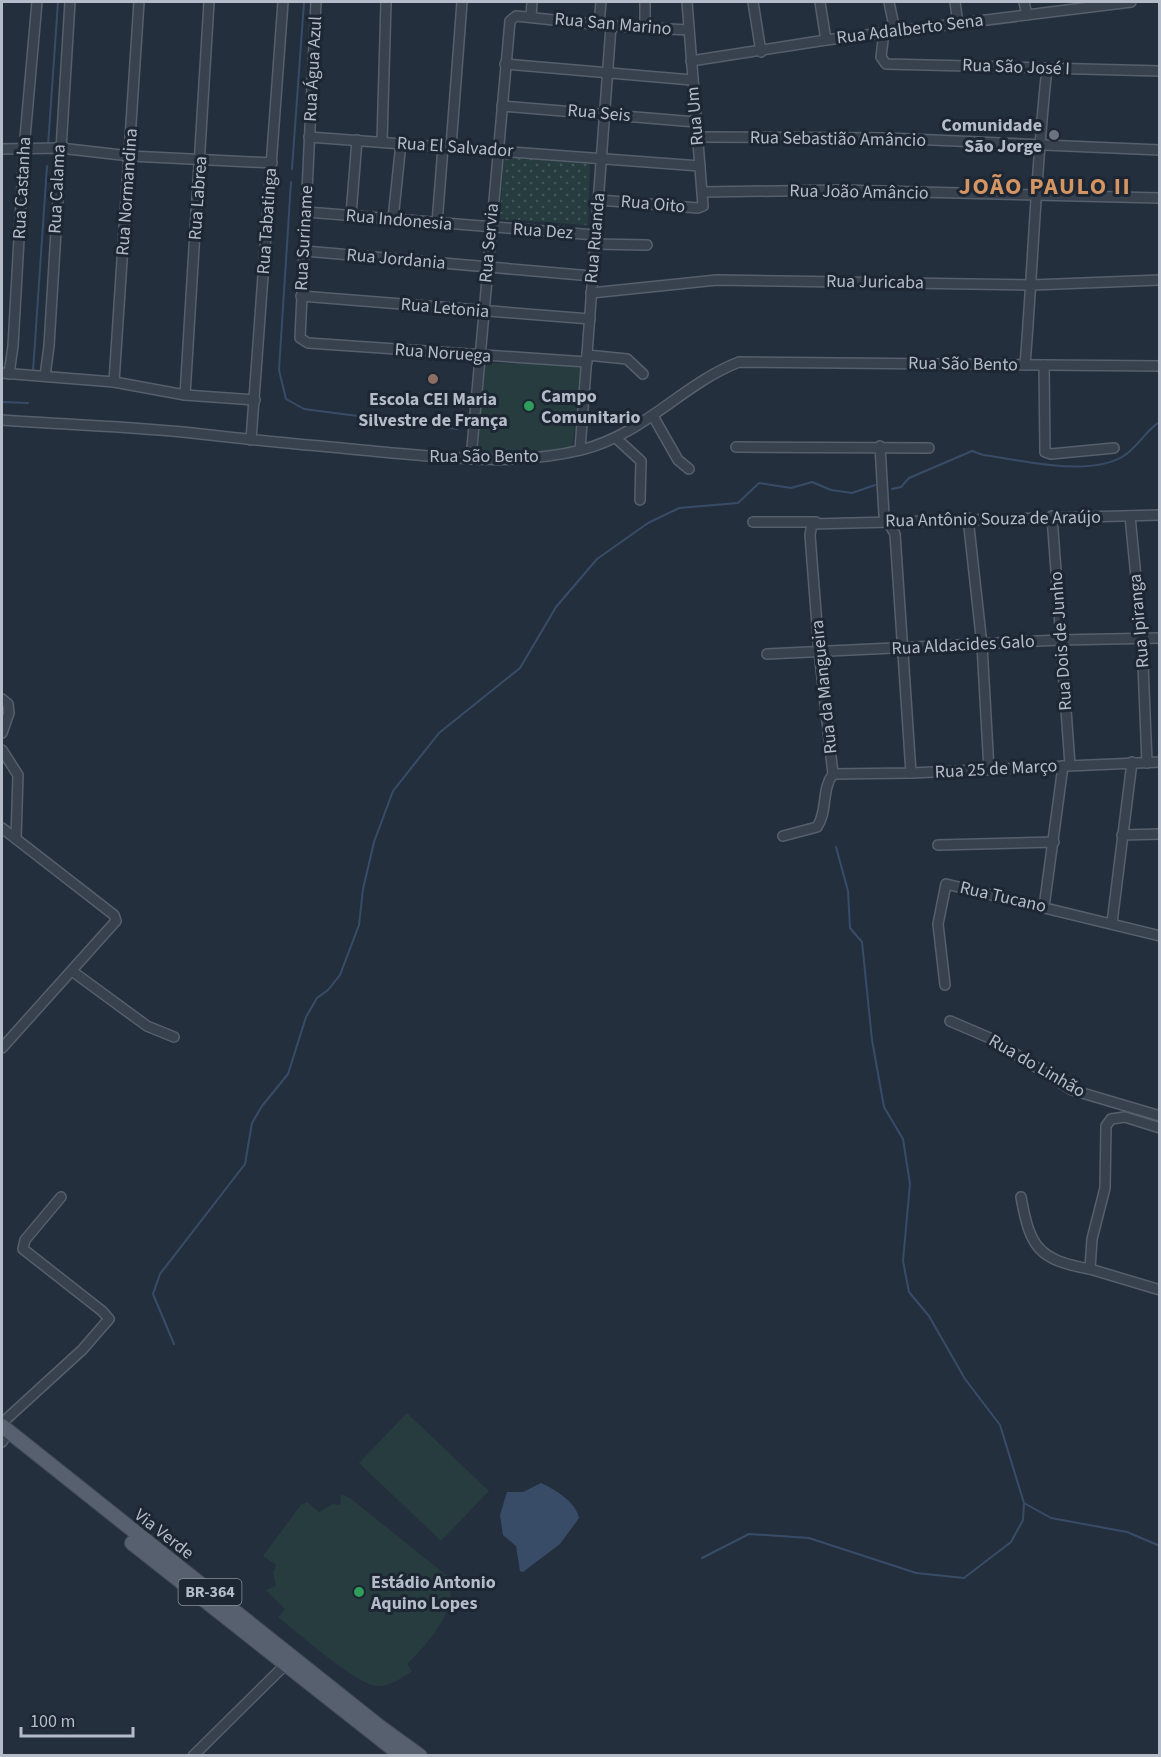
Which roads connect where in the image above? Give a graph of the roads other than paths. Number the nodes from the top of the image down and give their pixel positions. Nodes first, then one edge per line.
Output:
1 (37, 2) edge
2 (69, 2) edge
3 (139, 2) edge
4 (209, 2) edge
5 (283, 2) edge
6 (316, 2) edge
7 (386, 2) edge
8 (462, 2) edge
9 (532, 2) edge
10 (601, 2) edge
11 (645, 2) edge
12 (687, 2) edge
13 (753, 2) edge
14 (820, 2) edge
15 (889, 2) edge
16 (955, 2) edge
17 (1024, 2) edge
18 (1131, 2) edge
19 (1087, 4) edge
20 (1027, 15) junction
21 (531, 17) junction
22 (599, 24) junction
23 (958, 24) junction
24 (611, 26) junction
25 (508, 27) joint
26 (645, 27) junction
27 (689, 30) junction
28 (895, 31) junction
29 (884, 32) junction
30 (826, 40) junction
31 (761, 52) junction
32 (691, 62) junction
33 (505, 64) junction
34 (1047, 69) junction
35 (1160, 71) edge
36 (607, 73) junction
37 (692, 80) junction
38 (502, 106) junction
39 (604, 113) junction
40 (696, 122) junction
41 (309, 137) junction
42 (697, 137) junction
43 (357, 140) junction
44 (382, 142) junction
45 (401, 143) junction
46 (1039, 145) junction
47 (447, 147) junction
48 (60, 148) junction
49 (2, 149) edge
50 (24, 149) junction
51 (1160, 150) edge
52 (498, 151) junction
53 (130, 156) junction
54 (201, 158) junction
55 (601, 159) junction
56 (272, 163) junction
57 (700, 166) junction
58 (703, 192) junction
59 (1038, 197) junction
60 (1160, 198) edge
61 (599, 200) junction
62 (703, 203) joint
63 (307, 212) junction
64 (351, 215) junction
65 (393, 219) junction
66 (437, 223) junction
67 (491, 228) junction
68 (595, 239) junction
69 (647, 245) dead end
70 (305, 251) junction
71 (487, 266) junction
72 (592, 276) junction
73 (1160, 280) edge
74 (1032, 285) junction
75 (591, 293) junction
76 (301, 296) junction
77 (483, 311) junction
78 (590, 319) junction
79 (300, 338) joint
80 (479, 356) junction
81 (587, 359) junction
82 (1025, 365) junction
83 (1044, 365) junction
84 (1160, 366) edge
85 (5, 374) edge
86 (643, 374) dead end
87 (45, 376) junction
88 (114, 382) junction
89 (185, 394) junction
90 (255, 400) junction
91 (653, 416) junction
92 (2, 420) edge
93 (617, 439) junction
94 (251, 440) junction
95 (880, 446) junction
96 (736, 447) dead end
97 (929, 448) dead end
98 (1114, 448) dead end
99 (580, 450) junction
100 (471, 459) junction
101 (689, 469) dead end
102 (640, 500) dead end
103 (1160, 514) edge
104 (1052, 516) junction
105 (1130, 516) junction
106 (968, 518) junction
107 (753, 522) dead end
108 (816, 522) junction
109 (889, 522) junction
110 (1160, 638) edge
111 (1142, 639) junction
112 (1060, 640) junction
113 (982, 645) junction
114 (900, 648) junction
115 (819, 651) junction
116 (767, 654) dead end
117 (2, 699) edge
118 (2, 733) edge
119 (2, 750) edge
120 (1132, 762) junction
121 (1160, 762) edge
122 (1147, 763) junction
123 (1066, 766) junction
124 (989, 770) junction
125 (911, 773) junction
126 (833, 774) junction
127 (2, 828) edge
128 (1160, 834) edge
129 (1122, 835) junction
130 (783, 836) dead end
131 (16, 839) junction
132 (1054, 842) junction
133 (938, 845) dead end
134 (1044, 907) junction
135 (1112, 923) junction
136 (1160, 936) edge
137 (72, 971) junction
138 (945, 985) dead end
139 (950, 1021) dead end
140 (174, 1037) dead end
141 (2, 1048) edge
142 (1160, 1116) edge
143 (1160, 1128) edge
144 (61, 1197) dead end
145 (1021, 1197) dead end
146 (1090, 1269) junction
147 (1160, 1290) edge
148 (2, 1434) edge
149 (289, 1662) junction
150 (193, 1755) edge
151 (402, 1755) edge
152 (420, 1755) edge

1 - 50 street, Rua Castanha
2 - 48 street, Rua Calama
3 - 53 street, Rua Normandina
4 - 54 street, Rua Labrea
5 - 56 street, Rua Tabatinga
6 - 41 street, Rua Água Azul
7 - 44 street
8 - 47 street
9 - 21 street
10 - 22 street
11 - 26 street
12 - 27 street, Rua Um
13 - 31 street
14 - 30 street
15 - 28 street
16 - 23 street
17 - 20 street
18 - 19 street, Rua Adalberto Sena
19 - 20 street, Rua Adalberto Sena
20 - 23 street, Rua Adalberto Sena
21 - 22 street, Rua San Marino
21 - 25 street, Rua San Marino
22 - 24 street, Rua San Marino
23 - 28 street, Rua Adalberto Sena
24 - 26 street, Rua San Marino
24 - 36 street, Rua Ruanda
25 - 33 street, Rua Servia
26 - 27 street, Rua San Marino
27 - 32 street, Rua Um
28 - 29 street, Rua Adalberto Sena
29 - 30 street, Rua Adalberto Sena
29 - 34 street, Rua São José I
30 - 31 street, Rua Adalberto Sena
31 - 32 street, Rua Adalberto Sena
32 - 37 street, Rua Um
33 - 36 street
33 - 38 street, Rua Servia
34 - 35 street, Rua São José I
34 - 46 street
36 - 37 street
36 - 39 street, Rua Ruanda
37 - 40 street, Rua Um
38 - 39 street, Rua Seis
38 - 52 street, Rua Servia
39 - 40 street, Rua Seis
39 - 55 street, Rua Ruanda
40 - 42 street, Rua Um
41 - 43 street, Rua El Salvador
41 - 63 street, Rua Suriname
42 - 46 street, Rua Sebastião Amâncio
42 - 57 street, Rua Um
43 - 44 street, Rua El Salvador
43 - 64 street
44 - 45 street, Rua El Salvador
45 - 47 street, Rua El Salvador
45 - 65 street
46 - 51 street, Rua Sebastião Amâncio
46 - 59 street
47 - 52 street, Rua El Salvador
47 - 66 street
48 - 50 street
48 - 53 street
48 - 87 street, Rua Calama
49 - 50 street
50 - 85 street, Rua Castanha
52 - 55 street, Rua El Salvador
52 - 67 street, Rua Servia
53 - 54 street
53 - 88 street, Rua Normandina
54 - 56 street
54 - 89 street, Rua Labrea
55 - 57 street, Rua El Salvador
55 - 61 street, Rua Ruanda
56 - 90 street, Rua Tabatinga
57 - 58 street, Rua Um
58 - 59 street, Rua João Amâncio
58 - 62 street, Rua Um
59 - 60 street, Rua João Amâncio
59 - 74 street
61 - 62 street, Rua Oito
61 - 68 street, Rua Ruanda
63 - 64 street, Rua Indonesia
63 - 70 street, Rua Suriname
64 - 65 street, Rua Indonesia
65 - 66 street, Rua Indonesia
66 - 67 street, Rua Indonesia
67 - 68 street, Rua Dez
67 - 71 street, Rua Servia
68 - 69 street, Rua Dez
68 - 72 street, Rua Ruanda
70 - 71 street, Rua Jordania
70 - 76 street, Rua Suriname
71 - 72 street, Rua Jordania
71 - 77 street, Rua Servia
72 - 75 street, Rua Ruanda
73 - 74 street, Rua Juricaba
74 - 75 street, Rua Juricaba
74 - 82 street
75 - 78 street, Rua Ruanda
76 - 77 street, Rua Letonia
76 - 79 street, Rua Suriname
77 - 78 street, Rua Letonia
77 - 80 street, Rua Servia
78 - 81 street, Rua Ruanda
79 - 80 street, Rua Noruega
80 - 81 street, Rua Noruega
80 - 100 street, Rua Servia
81 - 86 street, Rua Noruega
81 - 99 street, Rua Ruanda
82 - 83 street, Rua São Bento
82 - 91 street, Rua São Bento
83 - 84 street, Rua São Bento
83 - 98 street
85 - 87 street
87 - 88 street
88 - 89 street
89 - 90 street
90 - 94 street, Rua Tabatinga
91 - 93 street, Rua São Bento
91 - 101 street
92 - 94 street, Rua São Bento
93 - 99 street, Rua São Bento
93 - 102 street
94 - 100 street, Rua São Bento
95 - 96 street
95 - 97 street
95 - 109 street
99 - 100 street, Rua São Bento
103 - 105 street, Rua Antônio Souza de Araújo
104 - 105 street, Rua Antônio Souza de Araújo
104 - 106 street, Rua Antônio Souza de Araújo
104 - 112 street, Rua Dois de Junho
105 - 111 street, Rua Ipiranga
106 - 109 street, Rua Antônio Souza de Araújo
106 - 113 street
107 - 108 street
108 - 109 street, Rua Antônio Souza de Araújo
108 - 115 street, Rua da Mangueira
109 - 114 street
110 - 111 street, Rua Aldacides Galo
111 - 112 street, Rua Aldacides Galo
111 - 122 street, Rua Ipiranga
112 - 113 street, Rua Aldacides Galo
112 - 123 street, Rua Dois de Junho
113 - 114 street, Rua Aldacides Galo
113 - 124 street
114 - 115 street, Rua Aldacides Galo
114 - 125 street
115 - 116 street, Rua Aldacides Galo
115 - 126 street, Rua da Mangueira
117 - 118 street
119 - 131 street
120 - 122 street, Rua 25 de Março
120 - 123 street, Rua 25 de Março
120 - 129 street
121 - 122 street, Rua 25 de Março
123 - 124 street, Rua 25 de Março
123 - 132 street, Rua Dois de Junho
124 - 125 street, Rua 25 de Março
125 - 126 street, Rua 25 de Março
126 - 130 street, Rua da Mangueira
127 - 131 street
128 - 129 street
129 - 135 street
131 - 137 street
132 - 133 street
132 - 134 street, Rua Dois de Junho
134 - 135 street, Rua Tucano
134 - 138 street, Rua Tucano
135 - 136 street, Rua Tucano
137 - 140 street
137 - 141 street
139 - 142 street, Rua do Linhão
143 - 146 street
144 - 148 street
145 - 146 street
146 - 147 street
148 - 149 main road, Via Verde / BR-364
149 - 150 street
149 - 151 main road, Via Verde / BR-364
149 - 152 main road, Via Verde / BR-364

